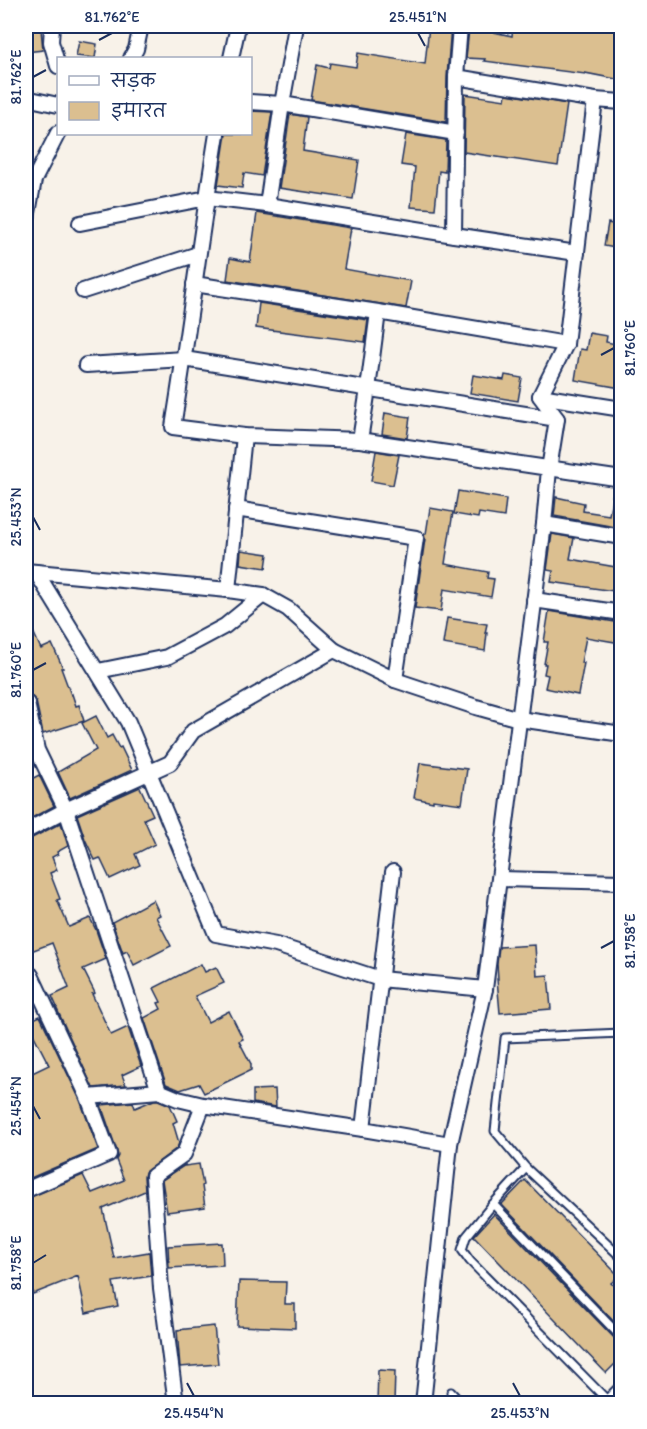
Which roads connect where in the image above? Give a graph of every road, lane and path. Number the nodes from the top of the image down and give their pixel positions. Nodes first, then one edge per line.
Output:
1 (52, 26) edge
2 (141, 26) edge
3 (238, 26) edge
4 (296, 26) edge
5 (460, 26) edge
6 (132, 57) edge
7 (231, 57) edge
8 (57, 63) edge
9 (456, 77) junction
10 (26, 98) edge
11 (595, 100) junction
12 (252, 102) edge
13 (621, 102) edge
14 (282, 104) junction
15 (57, 105) edge
16 (456, 133) junction
17 (57, 134) edge
18 (217, 135) edge
19 (207, 198) junction
20 (267, 205) junction
21 (80, 223) dead end
22 (26, 224) edge
23 (454, 235) junction
24 (577, 253) junction
25 (198, 254) junction
26 (194, 284) junction
27 (83, 291) dead end
28 (378, 312) junction
29 (566, 344) junction
30 (184, 359) junction
31 (86, 365) dead end
32 (368, 389) junction
33 (540, 396) junction
34 (621, 409) edge
35 (557, 419) junction
36 (244, 436) junction
37 (360, 440) junction
38 (549, 469) junction
39 (621, 479) edge
40 (236, 509) junction
41 (544, 524) junction
42 (621, 537) edge
43 (31, 572) edge
44 (228, 590) junction
45 (263, 595) junction
46 (534, 600) junction
47 (621, 613) edge
48 (334, 650) junction
49 (98, 671) junction
50 (395, 680) junction
51 (27, 704) edge
52 (519, 719) junction
53 (621, 734) edge
54 (149, 772) junction
55 (66, 810) junction
56 (26, 831) edge
57 (393, 872) dead end
58 (499, 879) junction
59 (621, 882) edge
60 (31, 975) dead end
61 (380, 980) junction
62 (485, 989) junction
63 (621, 1033) edge
64 (159, 1091) junction
65 (88, 1097) junction
66 (203, 1105) junction
67 (363, 1129) junction
68 (450, 1144) junction
69 (526, 1168) junction
70 (26, 1190) edge
71 (492, 1204) junction
72 (621, 1258) edge
73 (621, 1338) edge
74 (621, 1384) edge
75 (450, 1392) dead end
76 (609, 1402) edge
77 (176, 1404) edge
78 (423, 1404) edge
79 (462, 1404) edge

1 - 8 street
2 - 6 street
3 - 7 street
4 - 14 street
5 - 9 street
9 - 11 street
9 - 16 street
10 - 15 street
11 - 13 street
11 - 24 street
12 - 14 street
14 - 16 street
14 - 20 street
16 - 23 street
17 - 22 street
18 - 19 street
19 - 20 street
19 - 21 street
19 - 25 street
20 - 23 street
23 - 24 street
24 - 29 street
25 - 26 street
25 - 27 street
26 - 28 street
26 - 30 street
28 - 29 street
28 - 32 street
29 - 33 street
30 - 31 street
30 - 32 street
30 - 36 street
32 - 35 street
32 - 37 street
33 - 34 street
33 - 35 street
35 - 38 street
36 - 37 street
36 - 40 street
37 - 38 street
38 - 39 street
38 - 41 street
40 - 44 street
40 - 50 street
41 - 42 street
41 - 46 street
43 - 44 street
43 - 49 street
44 - 45 street
45 - 48 street
45 - 49 street
46 - 47 street
46 - 52 street
48 - 50 street
48 - 54 street
49 - 54 street
50 - 52 street
51 - 55 street
52 - 53 street
52 - 58 street
54 - 55 street
54 - 61 street
55 - 56 street
55 - 64 street
57 - 61 street
58 - 59 street
58 - 62 street
60 - 65 street
61 - 62 street
61 - 67 street
62 - 68 street
63 - 69 lane
64 - 65 street
64 - 66 street
65 - 70 street
66 - 67 street
66 - 77 street
67 - 68 street
68 - 78 street
69 - 71 lane
69 - 72 lane
71 - 73 lane
71 - 76 lane
74 - 76 lane
75 - 79 lane

